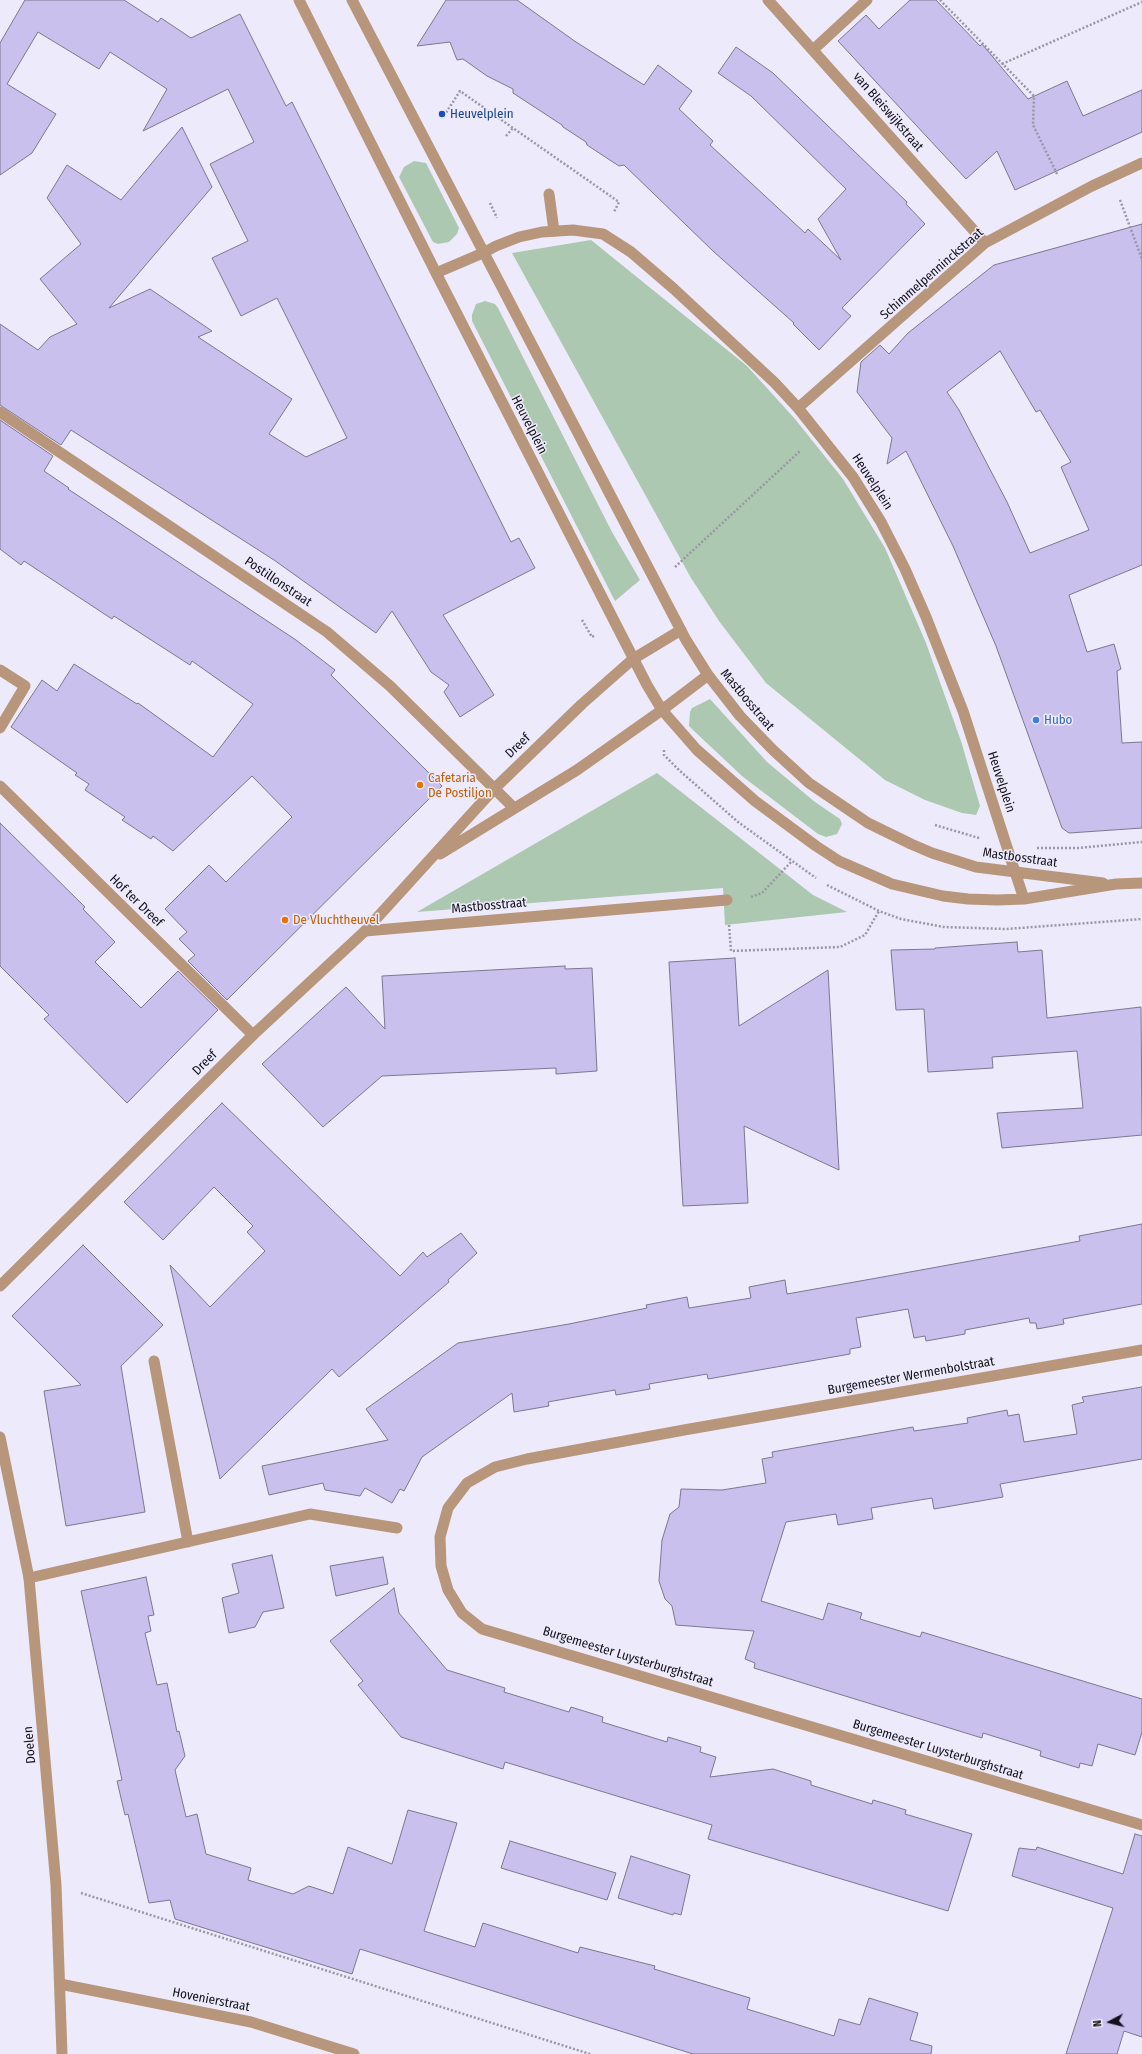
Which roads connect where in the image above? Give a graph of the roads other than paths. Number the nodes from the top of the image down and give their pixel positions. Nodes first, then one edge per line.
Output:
1 (299, 0) edge
2 (352, 0) edge
3 (768, 0) edge
4 (867, 0) edge
5 (814, 49) junction
6 (1142, 163) edge
7 (549, 194) dead end
8 (554, 230) junction
9 (985, 243) junction
10 (483, 253) junction
11 (436, 274) junction
12 (798, 408) junction
13 (0, 412) edge
14 (681, 630) junction
15 (633, 659) junction
16 (0, 670) edge
17 (708, 675) junction
18 (662, 710) junction
19 (0, 728) edge
20 (0, 786) edge
21 (494, 789) junction
22 (514, 808) junction
23 (429, 861) junction
24 (1016, 872) junction
25 (1142, 883) edge
26 (1116, 884) junction
27 (1024, 899) junction
28 (727, 900) road end
29 (365, 931) junction
30 (253, 1035) junction
31 (0, 1286) edge
32 (1142, 1350) edge
33 (154, 1361) dead end
34 (684, 1430) joint
35 (0, 1437) edge
36 (397, 1528) dead end
37 (188, 1542) junction
38 (29, 1578) junction
39 (1142, 1825) edge
40 (60, 1984) junction
41 (62, 2054) edge
42 (354, 2054) edge

1 - 11 street, Heuvelplein
2 - 10 street
3 - 5 street, van Bleiswijkstraat
4 - 5 street
5 - 9 street, van Bleiswijkstraat
6 - 9 street, Schimmelpenninckstraat
7 - 8 street
8 - 10 street, Heuvelplein
8 - 12 street, Heuvelplein
9 - 12 street, Schimmelpenninckstraat
10 - 11 street, Heuvelplein
10 - 14 street
11 - 15 street, Heuvelplein
12 - 24 street, Heuvelplein
13 - 21 street, Postillonstraat
14 - 15 street, Dreef
14 - 17 street
15 - 18 street, Heuvelplein
15 - 21 street, Dreef
16 - 19 street
17 - 18 street, Dreef
17 - 24 street, Mastbosstraat
18 - 22 street, Dreef
18 - 27 street, Mastbosstraat
20 - 30 street, Hof ter Dreef
21 - 22 street, Postillonstraat
21 - 23 street, Dreef
22 - 23 street, Dreef
23 - 29 street, Dreef
24 - 26 street, Mastbosstraat
24 - 27 street, Heuvelplein
25 - 26 street, Mastbosstraat
26 - 27 street, Mastbosstraat
28 - 29 street, Mastbosstraat
29 - 30 street, Dreef
30 - 31 street, Dreef
32 - 34 street, Burgemeester Wermenbolstraat
33 - 37 street
34 - 39 street, Burgemeester Luysterburghstraat
35 - 38 street, Doelen
36 - 37 street
37 - 38 street
38 - 40 street, Doelen
40 - 41 street, Doelen
40 - 42 street, Hovenierstraat

